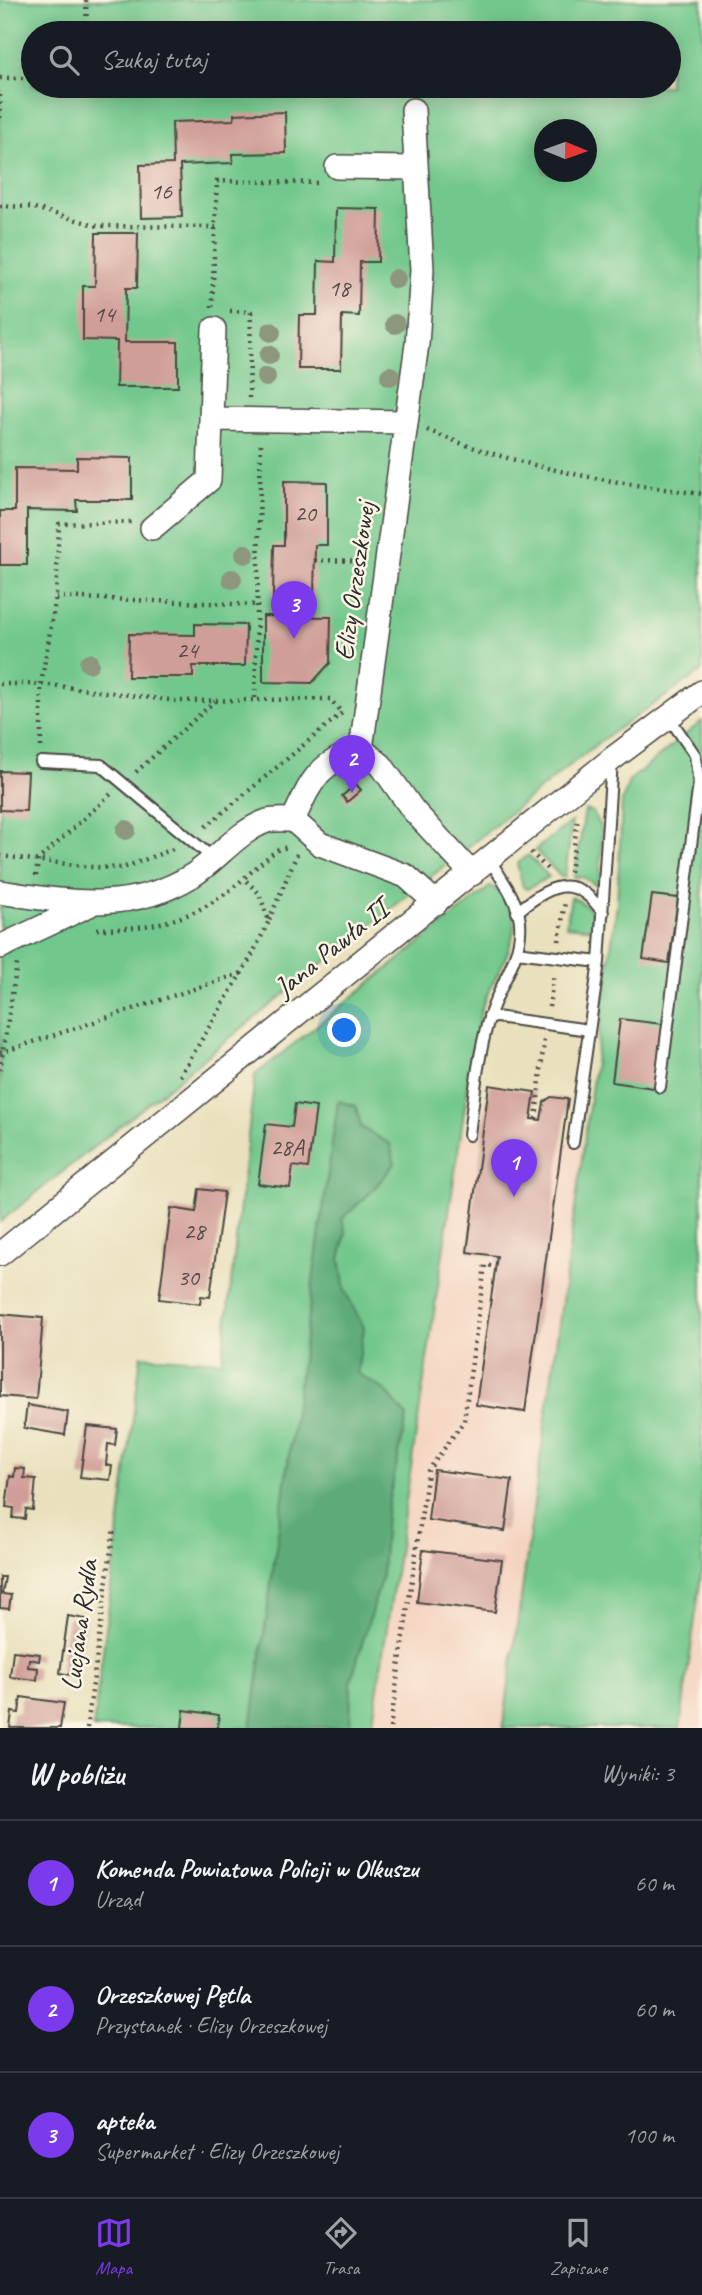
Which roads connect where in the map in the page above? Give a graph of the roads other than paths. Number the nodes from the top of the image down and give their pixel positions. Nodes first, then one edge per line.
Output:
1 (413, 110) dead end
2 (415, 168) junction
3 (335, 175) road end
4 (213, 320) road end
5 (211, 419) junction
6 (406, 422) junction
7 (152, 528) dead end
8 (702, 692) edge
9 (668, 716) junction
10 (360, 749) junction
11 (612, 759) junction
12 (41, 762) dead end
13 (293, 820) junction
14 (214, 859) junction
15 (481, 867) junction
16 (0, 892) edge
17 (436, 903) junction
18 (90, 904) junction
19 (517, 912) junction
20 (603, 913) junction
21 (0, 947) edge
22 (516, 952) junction
23 (599, 962) junction
24 (489, 1016) junction
25 (589, 1030) junction
26 (660, 1087) dead end
27 (469, 1135) dead end
28 (573, 1143) dead end
29 (0, 1254) edge

1 - 2 street, Elizy Orzeszkowej
2 - 3 street
2 - 6 street, Elizy Orzeszkowej
4 - 5 street
5 - 6 street
5 - 7 street
6 - 10 street, Elizy Orzeszkowej
8 - 9 street, Jana Pawła II
9 - 11 street, Jana Pawła II
9 - 26 lane
10 - 13 street
10 - 15 street
11 - 15 street, Jana Pawła II
11 - 20 lane
12 - 14 lane
13 - 14 street
13 - 17 street
14 - 18 street
15 - 17 street, Jana Pawła II
15 - 19 lane
16 - 18 street
17 - 29 street, Jana Pawła II
18 - 21 street
19 - 20 lane
19 - 22 lane
20 - 23 lane
22 - 23 lane
22 - 24 lane
23 - 25 lane
24 - 25 lane
24 - 27 lane
25 - 28 lane

